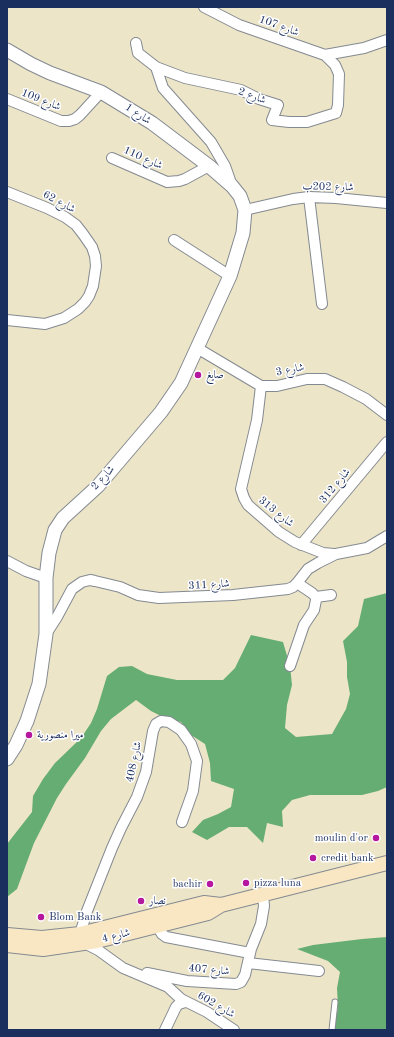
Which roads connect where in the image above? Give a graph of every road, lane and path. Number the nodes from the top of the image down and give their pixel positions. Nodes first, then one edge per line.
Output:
1 (204, 7) edge
2 (387, 40) edge
3 (136, 43) dead end
4 (7, 50) edge
5 (325, 55) junction
6 (156, 66) junction
7 (102, 92) junction
8 (7, 100) edge
9 (112, 158) dead end
10 (209, 166) junction
11 (232, 186) junction
12 (7, 192) edge
13 (309, 197) junction
14 (387, 203) edge
15 (245, 210) junction
16 (174, 240) dead end
17 (230, 276) junction
18 (322, 304) dead end
19 (7, 320) edge
20 (197, 348) junction
21 (261, 386) junction
22 (387, 415) edge
23 (387, 442) edge
24 (387, 536) edge
25 (301, 545) junction
26 (336, 554) junction
27 (7, 561) edge
28 (46, 578) junction
29 (297, 583) junction
30 (331, 595) dead end
31 (316, 596) junction
32 (46, 634) junction
33 (290, 666) dead end
34 (7, 759) edge
35 (182, 822) dead end
36 (387, 863) edge
37 (263, 895) junction
38 (222, 905) junction
39 (157, 926) junction
40 (112, 932) junction
41 (7, 935) edge
42 (82, 939) junction
43 (7, 946) edge
44 (249, 958) junction
45 (111, 959) junction
46 (319, 971) dead end
47 (185, 1002) junction
48 (334, 1002) dead end
49 (165, 1030) edge
50 (234, 1030) edge
51 (332, 1030) edge

1 - 5 street, شارع 107
2 - 5 street
3 - 6 street, شارع 2
4 - 7 street, شارع 1
5 - 6 street, شارع 2
6 - 11 street
7 - 8 street, شارع 109
7 - 10 street, شارع 1
9 - 10 street, شارع 110
10 - 11 street, شارع 1
11 - 15 street, شارع 1
12 - 19 street, شارع 62
13 - 14 street, شارع 202ب
13 - 15 street, شارع 202ب
13 - 18 street
15 - 17 street, شارع 2
16 - 17 street
17 - 20 street, شارع 2
20 - 21 street
20 - 28 street, شارع 2
21 - 22 street, شارع 3
21 - 25 street, شارع 313
23 - 25 street, شارع 312
24 - 26 street, شارع 311
25 - 26 street, شارع 313
26 - 29 street, شارع 311
27 - 28 street
28 - 32 street, شارع 2
29 - 31 street
29 - 32 street, شارع 311
30 - 31 street
31 - 33 street
32 - 34 street, شارع 2
35 - 42 street, شارع 408
36 - 37 main road, شارع 4
37 - 38 main road, شارع 4
37 - 44 street, شارع 407
38 - 39 main road, شارع 4
38 - 40 main road, شارع 4
39 - 40 main road, شارع 4
39 - 44 street
40 - 42 main road, شارع 4
41 - 42 main road, شارع 4
42 - 43 main road, شارع 4
42 - 45 street
44 - 45 street, شارع 407
44 - 46 street
45 - 47 street, شارع 602
47 - 49 street
47 - 50 street, شارع 602
48 - 51 lane

